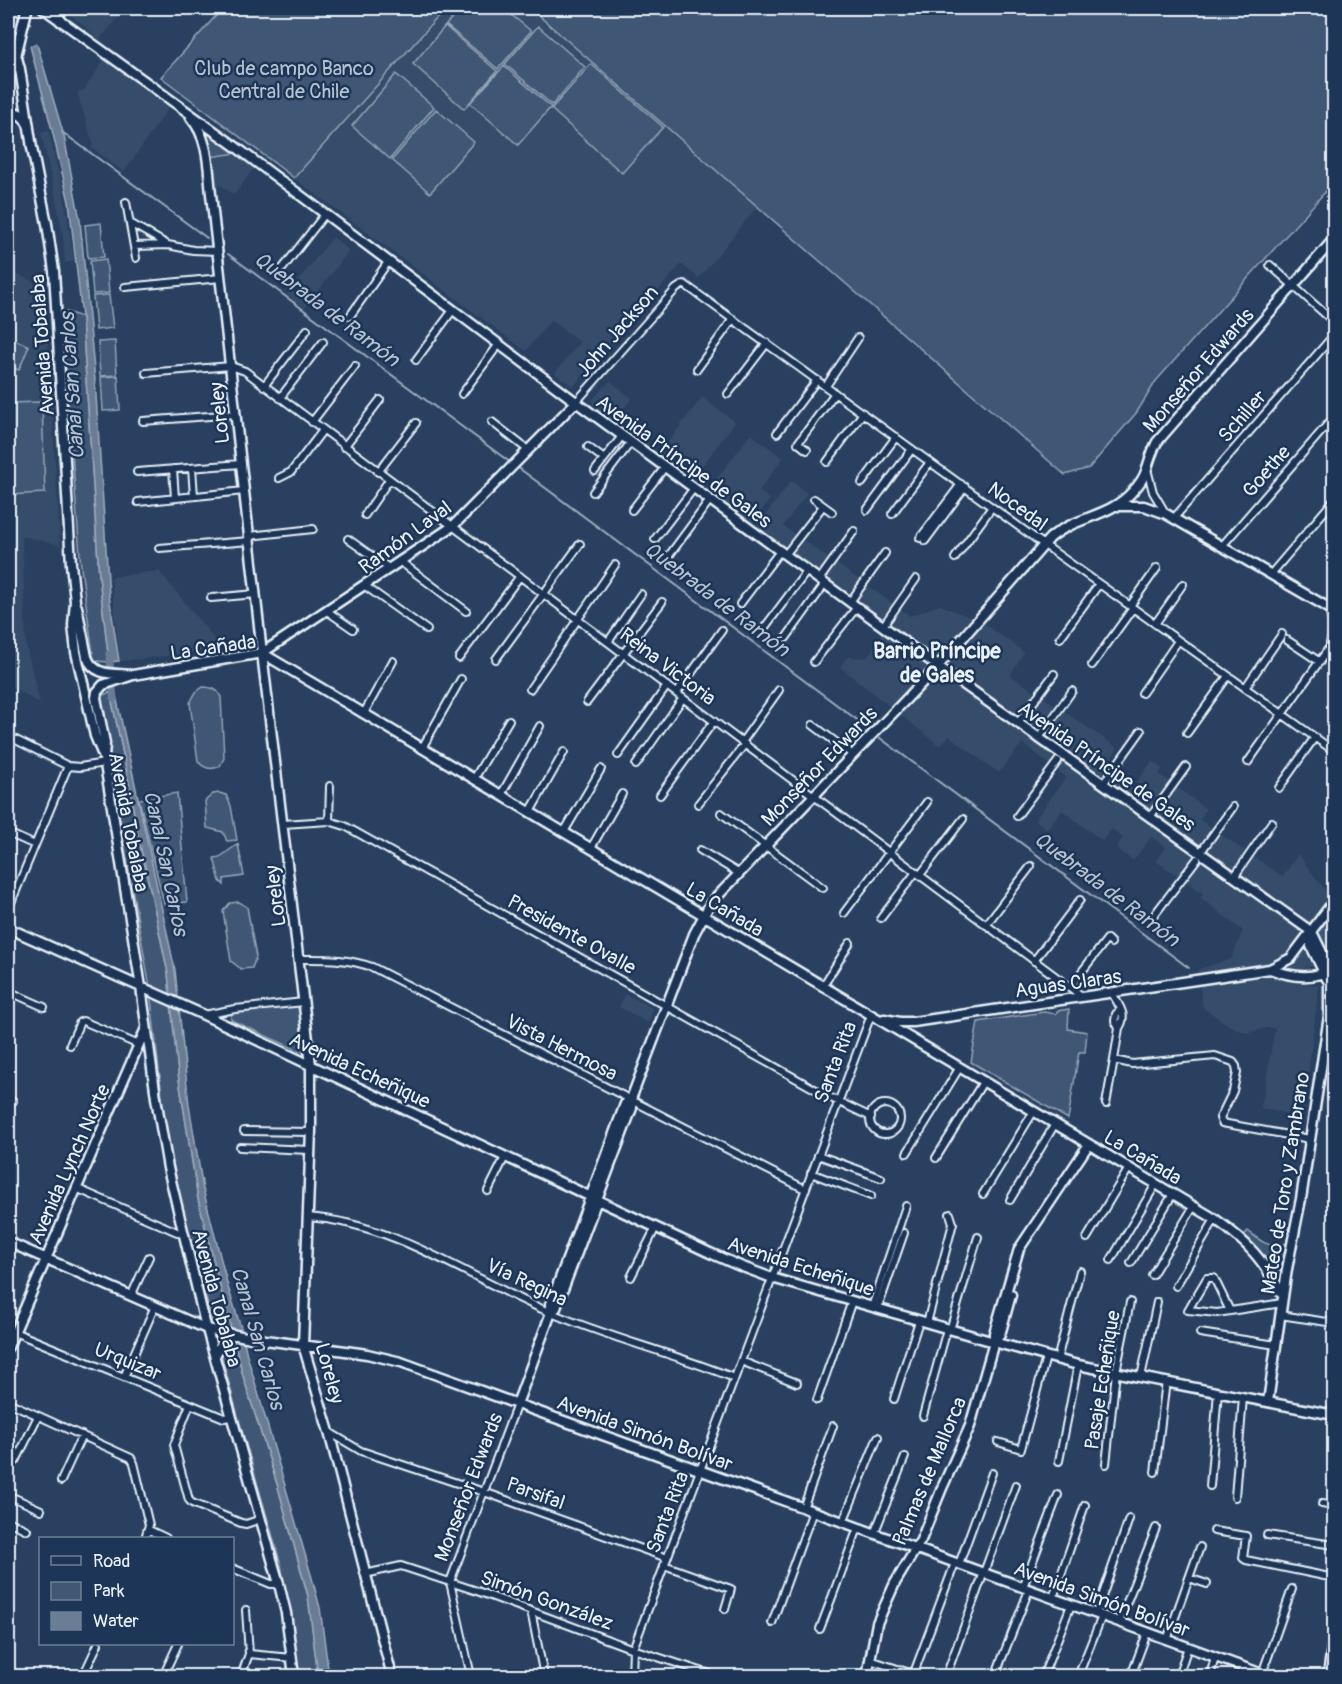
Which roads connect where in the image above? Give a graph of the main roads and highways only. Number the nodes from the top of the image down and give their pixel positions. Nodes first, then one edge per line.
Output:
1 (27, 8) edge
2 (52, 8) edge
3 (60, 21) road end
4 (8, 81) edge
5 (8, 114) edge
6 (28, 124) road end

1 - 4 main road
2 - 3 main road
5 - 6 main road

